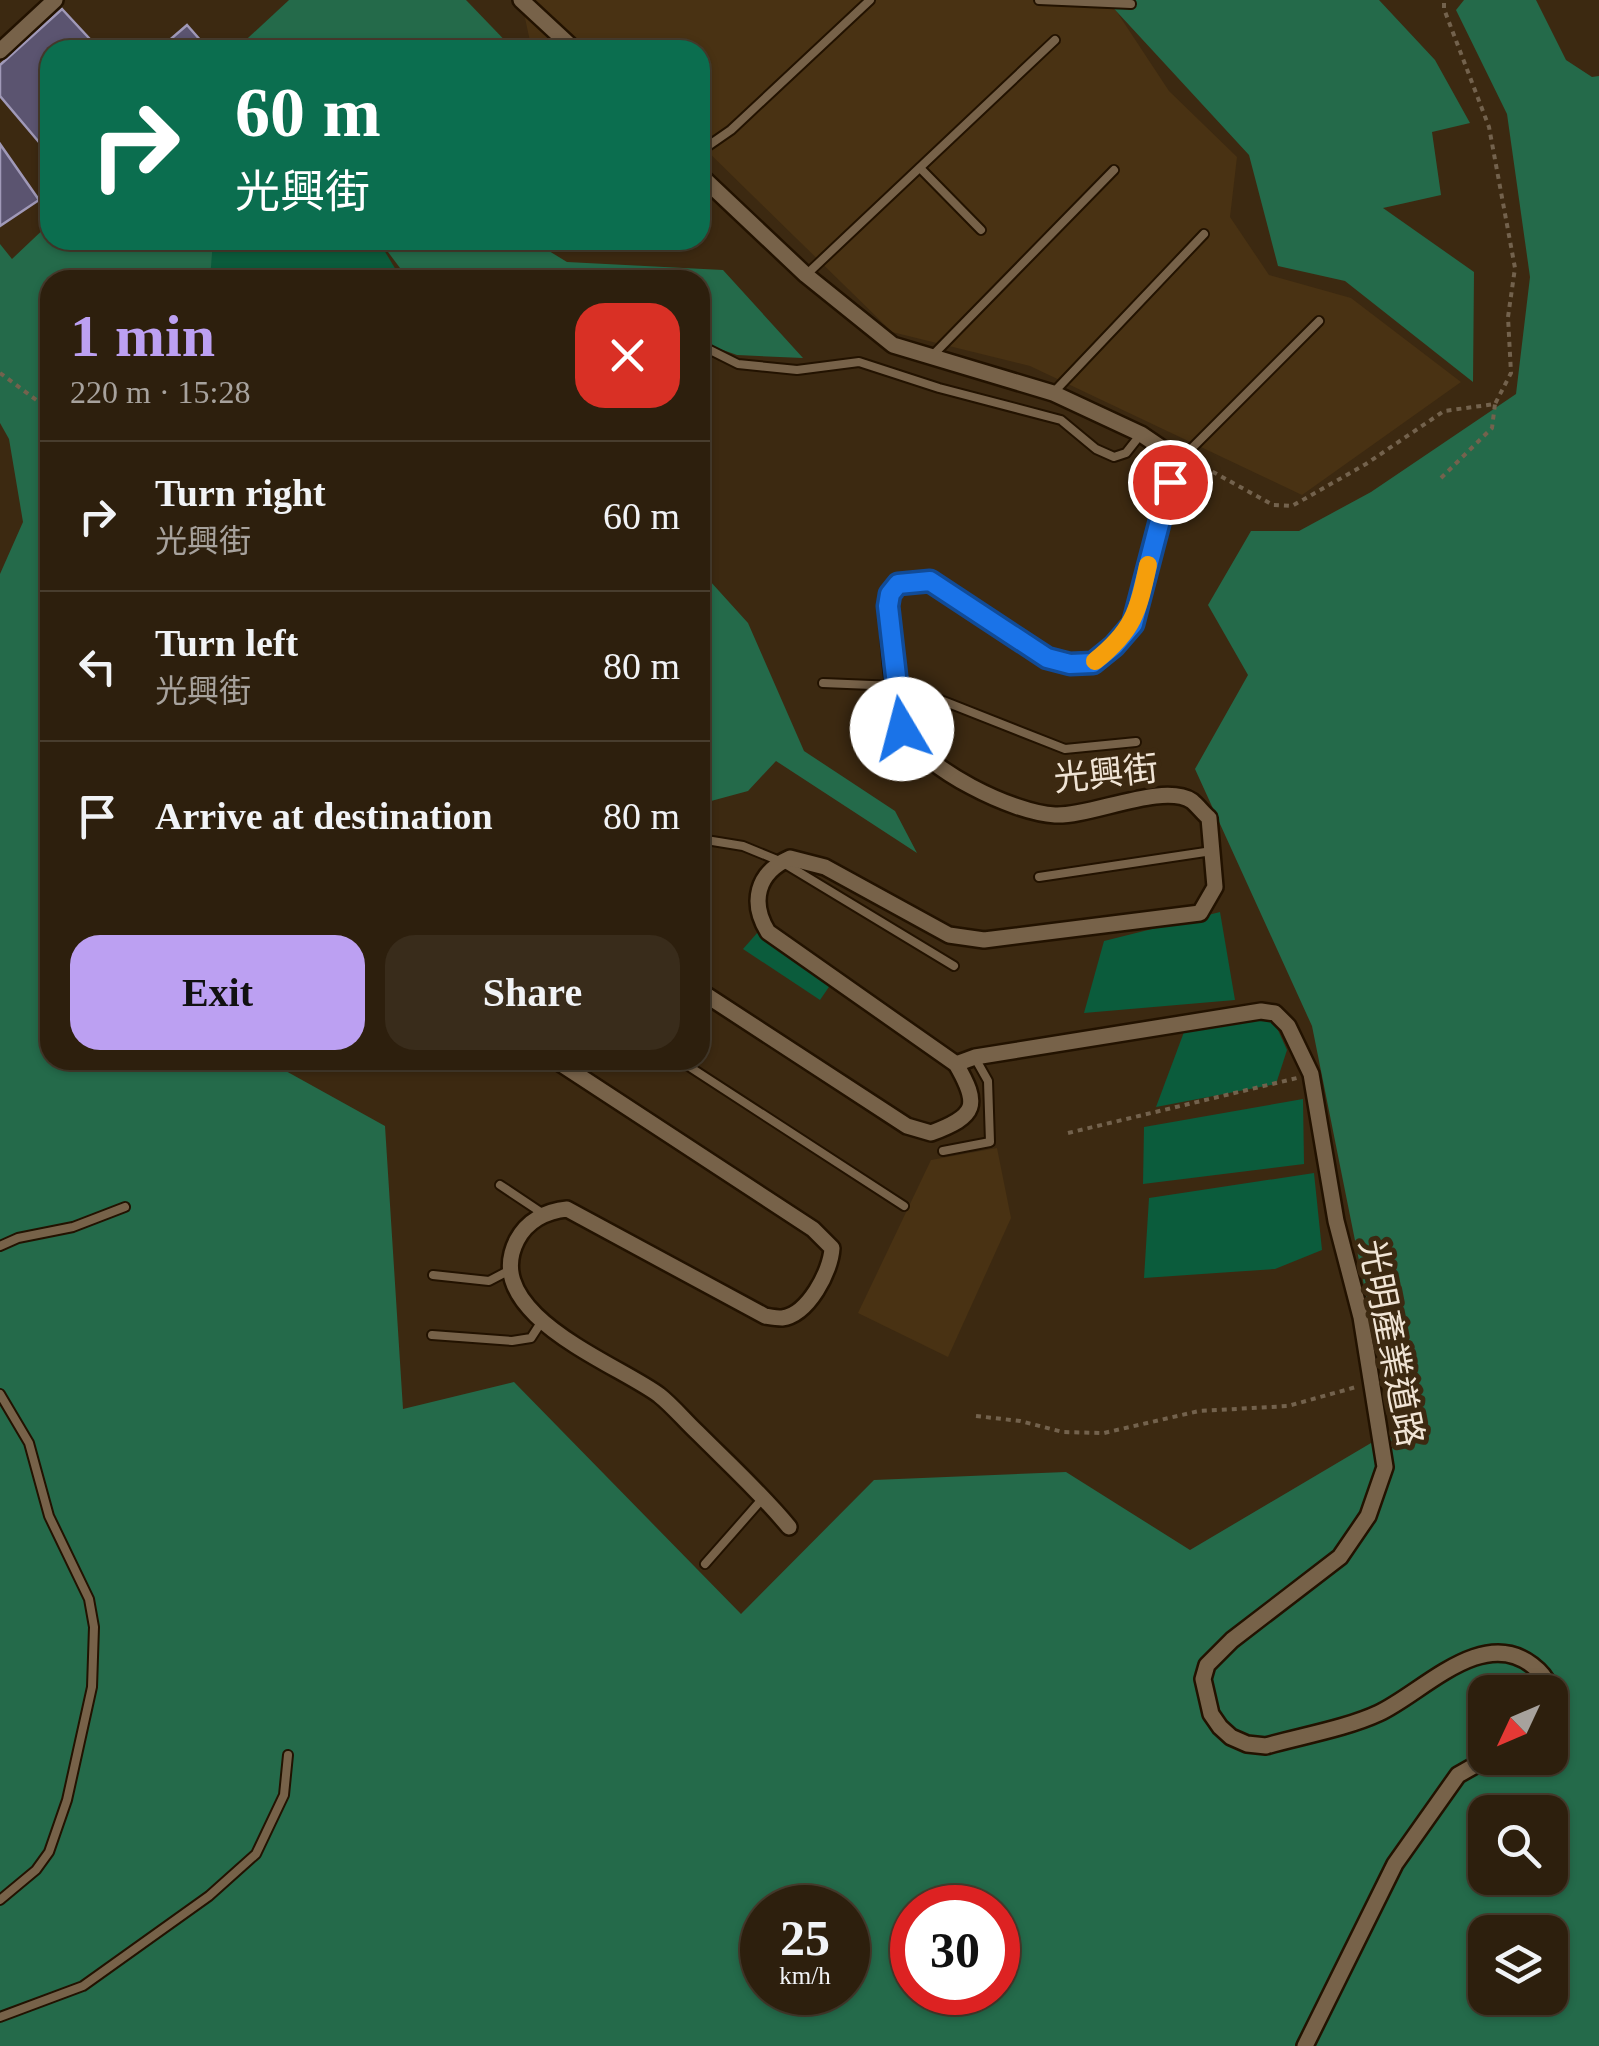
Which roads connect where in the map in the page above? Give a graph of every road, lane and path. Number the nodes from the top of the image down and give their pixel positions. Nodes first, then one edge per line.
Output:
1 (56, 0) edge
2 (870, 0) edge
3 (1040, 0) edge
4 (1444, 0) edge
5 (525, 1) edge
6 (1131, 4) dead end
7 (565, 40) edge
8 (1055, 40) dead end
9 (0, 51) edge
10 (710, 144) edge
11 (920, 168) junction
12 (1114, 170) dead end
13 (710, 189) edge
14 (982, 230) dead end
15 (1204, 234) dead end
16 (806, 275) junction
17 (1318, 321) dead end
18 (710, 350) edge
19 (932, 356) junction
20 (0, 374) edge
21 (1052, 393) junction
22 (40, 403) edge
23 (1495, 404) junction
24 (1141, 434) junction
25 (1183, 457) joint
26 (1441, 478) dead end
27 (823, 682) dead end
28 (896, 686) junction
29 (1136, 742) dead end
30 (710, 841) edge
31 (1212, 850) junction
32 (782, 862) junction
33 (1039, 877) dead end
34 (954, 966) dead end
35 (710, 997) edge
36 (975, 1058) junction
37 (956, 1064) junction
38 (571, 1070) edge
39 (695, 1070) edge
40 (1311, 1074) junction
41 (1068, 1133) dead end
42 (942, 1151) dead end
43 (500, 1185) dead end
44 (904, 1206) dead end
45 (125, 1207) dead end
46 (544, 1214) junction
47 (0, 1246) edge
48 (510, 1270) junction
49 (434, 1276) dead end
50 (542, 1322) junction
51 (432, 1335) dead end
52 (1370, 1384) junction
53 (0, 1394) edge
54 (976, 1416) dead end
55 (764, 1497) junction
56 (789, 1527) dead end
57 (705, 1564) dead end
58 (1543, 1675) edge
59 (288, 1755) dead end
60 (1468, 1769) edge
61 (0, 1900) edge
62 (0, 2018) edge
63 (1305, 2046) edge

1 - 9 street
2 - 10 lane
3 - 6 lane
4 - 23 path
5 - 7 street
8 - 11 lane
11 - 14 lane
11 - 16 lane
12 - 19 lane
13 - 16 street, 光興街
15 - 21 lane
16 - 19 street, 光興街
17 - 25 lane
18 - 24 lane
19 - 21 street, 光興街
20 - 22 path
21 - 24 street, 光興街
23 - 25 path
23 - 26 path
24 - 28 street, 光興街
27 - 28 lane
28 - 29 lane
28 - 31 street, 光興街
30 - 32 lane
31 - 32 street, 光興街
31 - 33 lane
32 - 34 lane
32 - 37 street
35 - 37 street
36 - 37 street, 光明產業道路
36 - 40 street, 光明產業道路
36 - 42 lane
38 - 46 street
39 - 44 lane
40 - 41 path
40 - 52 street, 光明產業道路
43 - 46 lane
45 - 47 lane
46 - 48 street
48 - 49 lane
48 - 50 street
50 - 51 lane
50 - 55 street
52 - 54 path
52 - 58 street, 光明產業道路
53 - 61 lane
55 - 56 street
55 - 57 lane
59 - 62 lane
60 - 63 street

